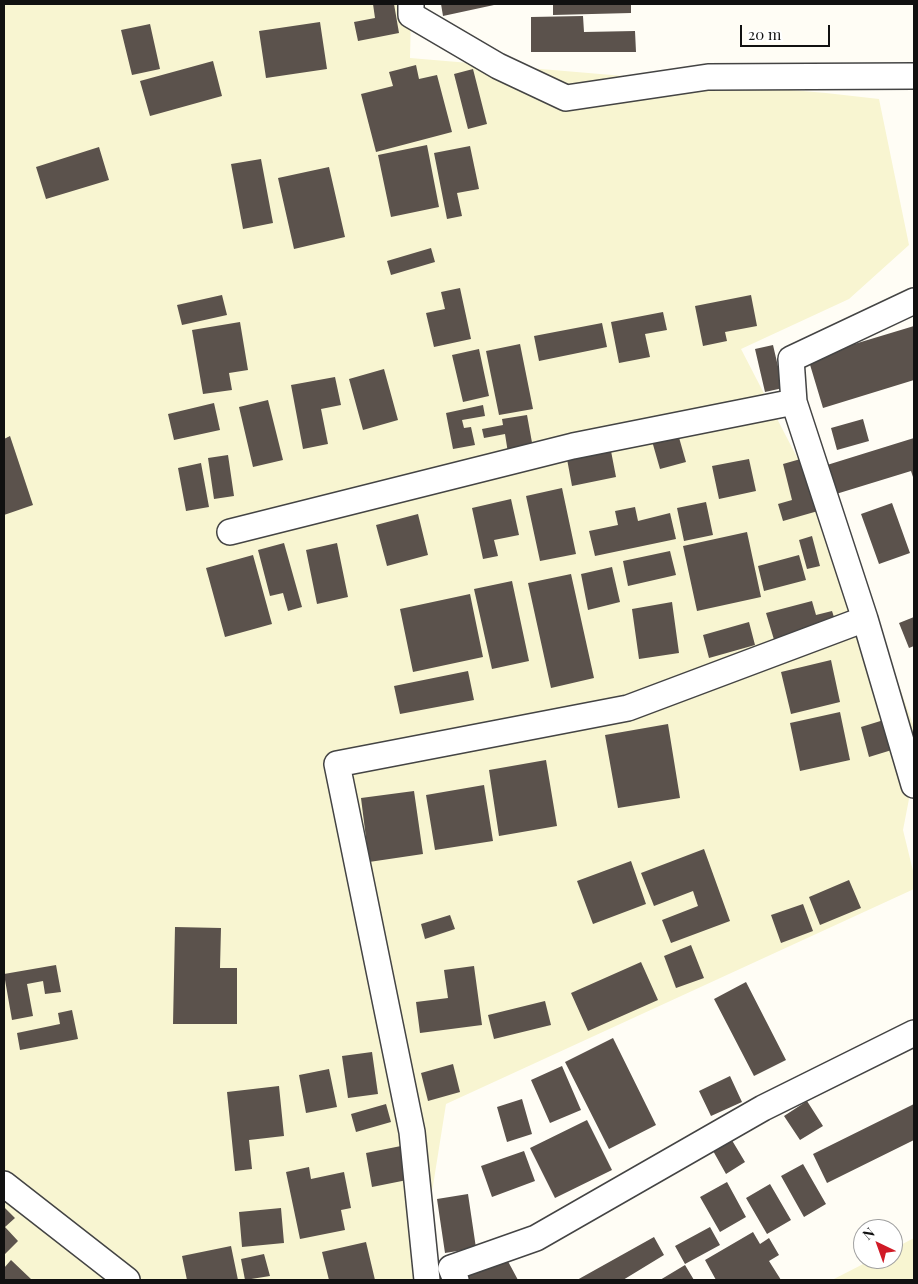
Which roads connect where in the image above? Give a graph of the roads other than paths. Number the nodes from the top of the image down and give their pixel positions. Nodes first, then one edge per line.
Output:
1 (411, 4) edge
2 (914, 76) edge
3 (914, 301) edge
4 (794, 402) junction
5 (230, 532) dead end
6 (866, 619) junction
7 (914, 785) edge
8 (914, 1033) edge
9 (4, 1184) edge
10 (127, 1280) edge
11 (427, 1280) edge
12 (456, 1280) edge

1 - 2 street
3 - 4 street
4 - 5 street
4 - 6 street
6 - 7 street
6 - 11 street
8 - 12 street
9 - 10 street

